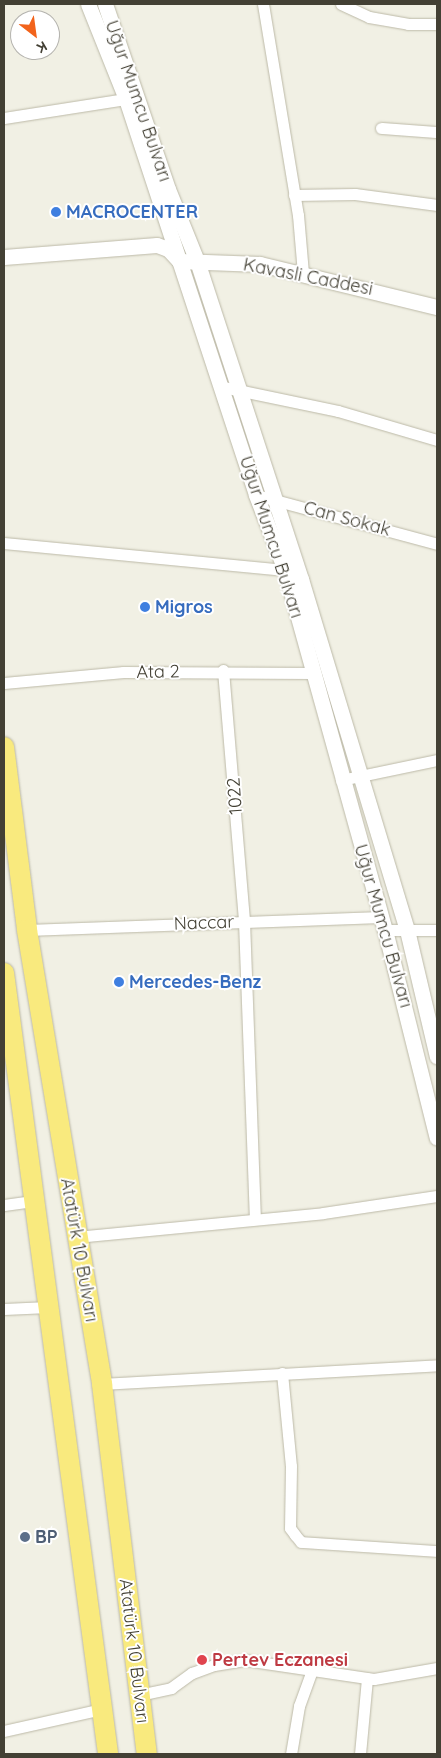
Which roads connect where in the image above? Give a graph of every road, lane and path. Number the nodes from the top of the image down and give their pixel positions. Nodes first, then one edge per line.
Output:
1 (88, 4) edge
2 (105, 4) edge
3 (263, 4) edge
4 (341, 4) edge
5 (437, 24) edge
6 (126, 99) junction
7 (4, 118) edge
8 (382, 128) dead end
9 (437, 132) edge
10 (294, 195) junction
11 (437, 205) edge
12 (4, 257) edge
13 (179, 261) junction
14 (197, 261) junction
15 (303, 274) junction
16 (437, 307) edge
17 (222, 387) junction
18 (240, 391) junction
19 (437, 440) edge
20 (256, 495) junction
21 (276, 500) junction
22 (4, 543) edge
23 (437, 544) edge
24 (285, 570) junction
25 (223, 670) junction
26 (313, 673) junction
27 (4, 683) edge
28 (4, 747) edge
29 (437, 760) edge
30 (359, 777) junction
31 (341, 780) junction
32 (244, 921) junction
33 (383, 924) junction
34 (27, 930) junction
35 (407, 930) junction
36 (437, 930) edge
37 (4, 973) edge
38 (9, 1055) edge
39 (437, 1057) edge
40 (437, 1138) edge
41 (437, 1196) edge
42 (33, 1201) junction
43 (4, 1205) edge
44 (255, 1218) junction
45 (76, 1238) junction
46 (48, 1307) junction
47 (4, 1309) edge
48 (437, 1365) edge
49 (282, 1373) junction
50 (102, 1384) junction
51 (437, 1551) edge
52 (437, 1668) edge
53 (312, 1671) junction
54 (367, 1678) junction
55 (139, 1695) junction
56 (102, 1709) junction
57 (5, 1732) edge
58 (108, 1754) edge
59 (147, 1754) edge
60 (291, 1754) edge
61 (360, 1754) edge

1 - 6 street, Uğur Mumcu Bulvarı
2 - 14 street, Uğur Mumcu Bulvarı
3 - 10 street
4 - 5 street
6 - 7 street
6 - 13 street, Uğur Mumcu Bulvarı
8 - 9 street
10 - 11 street
10 - 15 street
12 - 13 street
13 - 14 street, Kavasli Caddesi
13 - 17 street, Uğur Mumcu Bulvarı
14 - 15 street, Kavasli Caddesi
14 - 18 street, Uğur Mumcu Bulvarı
15 - 16 street, Kavasli Caddesi
17 - 18 street
17 - 20 street, Uğur Mumcu Bulvarı
18 - 19 street
18 - 21 street, Uğur Mumcu Bulvarı
20 - 21 street, Can Sokak
20 - 24 street, Uğur Mumcu Bulvarı
21 - 23 street, Can Sokak
21 - 30 street, Uğur Mumcu Bulvarı
22 - 24 street
24 - 26 street, Uğur Mumcu Bulvarı
25 - 26 street, Ata 2
25 - 27 street, Ata 2
25 - 32 street, 1022
26 - 31 street, Uğur Mumcu Bulvarı
28 - 34 highway, Atatürk 10 Bulvarı
29 - 30 street
30 - 31 street
30 - 35 street, Uğur Mumcu Bulvarı
31 - 33 street, Uğur Mumcu Bulvarı
32 - 33 street, Naccar
32 - 34 street, Naccar
32 - 44 street, 1022
33 - 35 street, Naccar
33 - 40 street, Uğur Mumcu Bulvarı
34 - 45 highway, Atatürk 10 Bulvarı
35 - 36 street, Naccar
35 - 39 street, Uğur Mumcu Bulvarı
37 - 38 highway, Atatürk 10 Bulvarı
38 - 42 highway, Atatürk 10 Bulvarı
41 - 44 street
42 - 43 street
42 - 46 highway, Atatürk 10 Bulvarı
44 - 45 street
45 - 50 highway, Atatürk 10 Bulvarı
46 - 47 street
46 - 56 highway, Atatürk 10 Bulvarı
48 - 49 street
49 - 50 street
49 - 51 street
50 - 55 highway, Atatürk 10 Bulvarı
52 - 54 street
53 - 54 street
53 - 55 street
53 - 60 street
54 - 61 street
55 - 59 highway, Atatürk 10 Bulvarı
56 - 57 street
56 - 58 highway, Atatürk 10 Bulvarı

